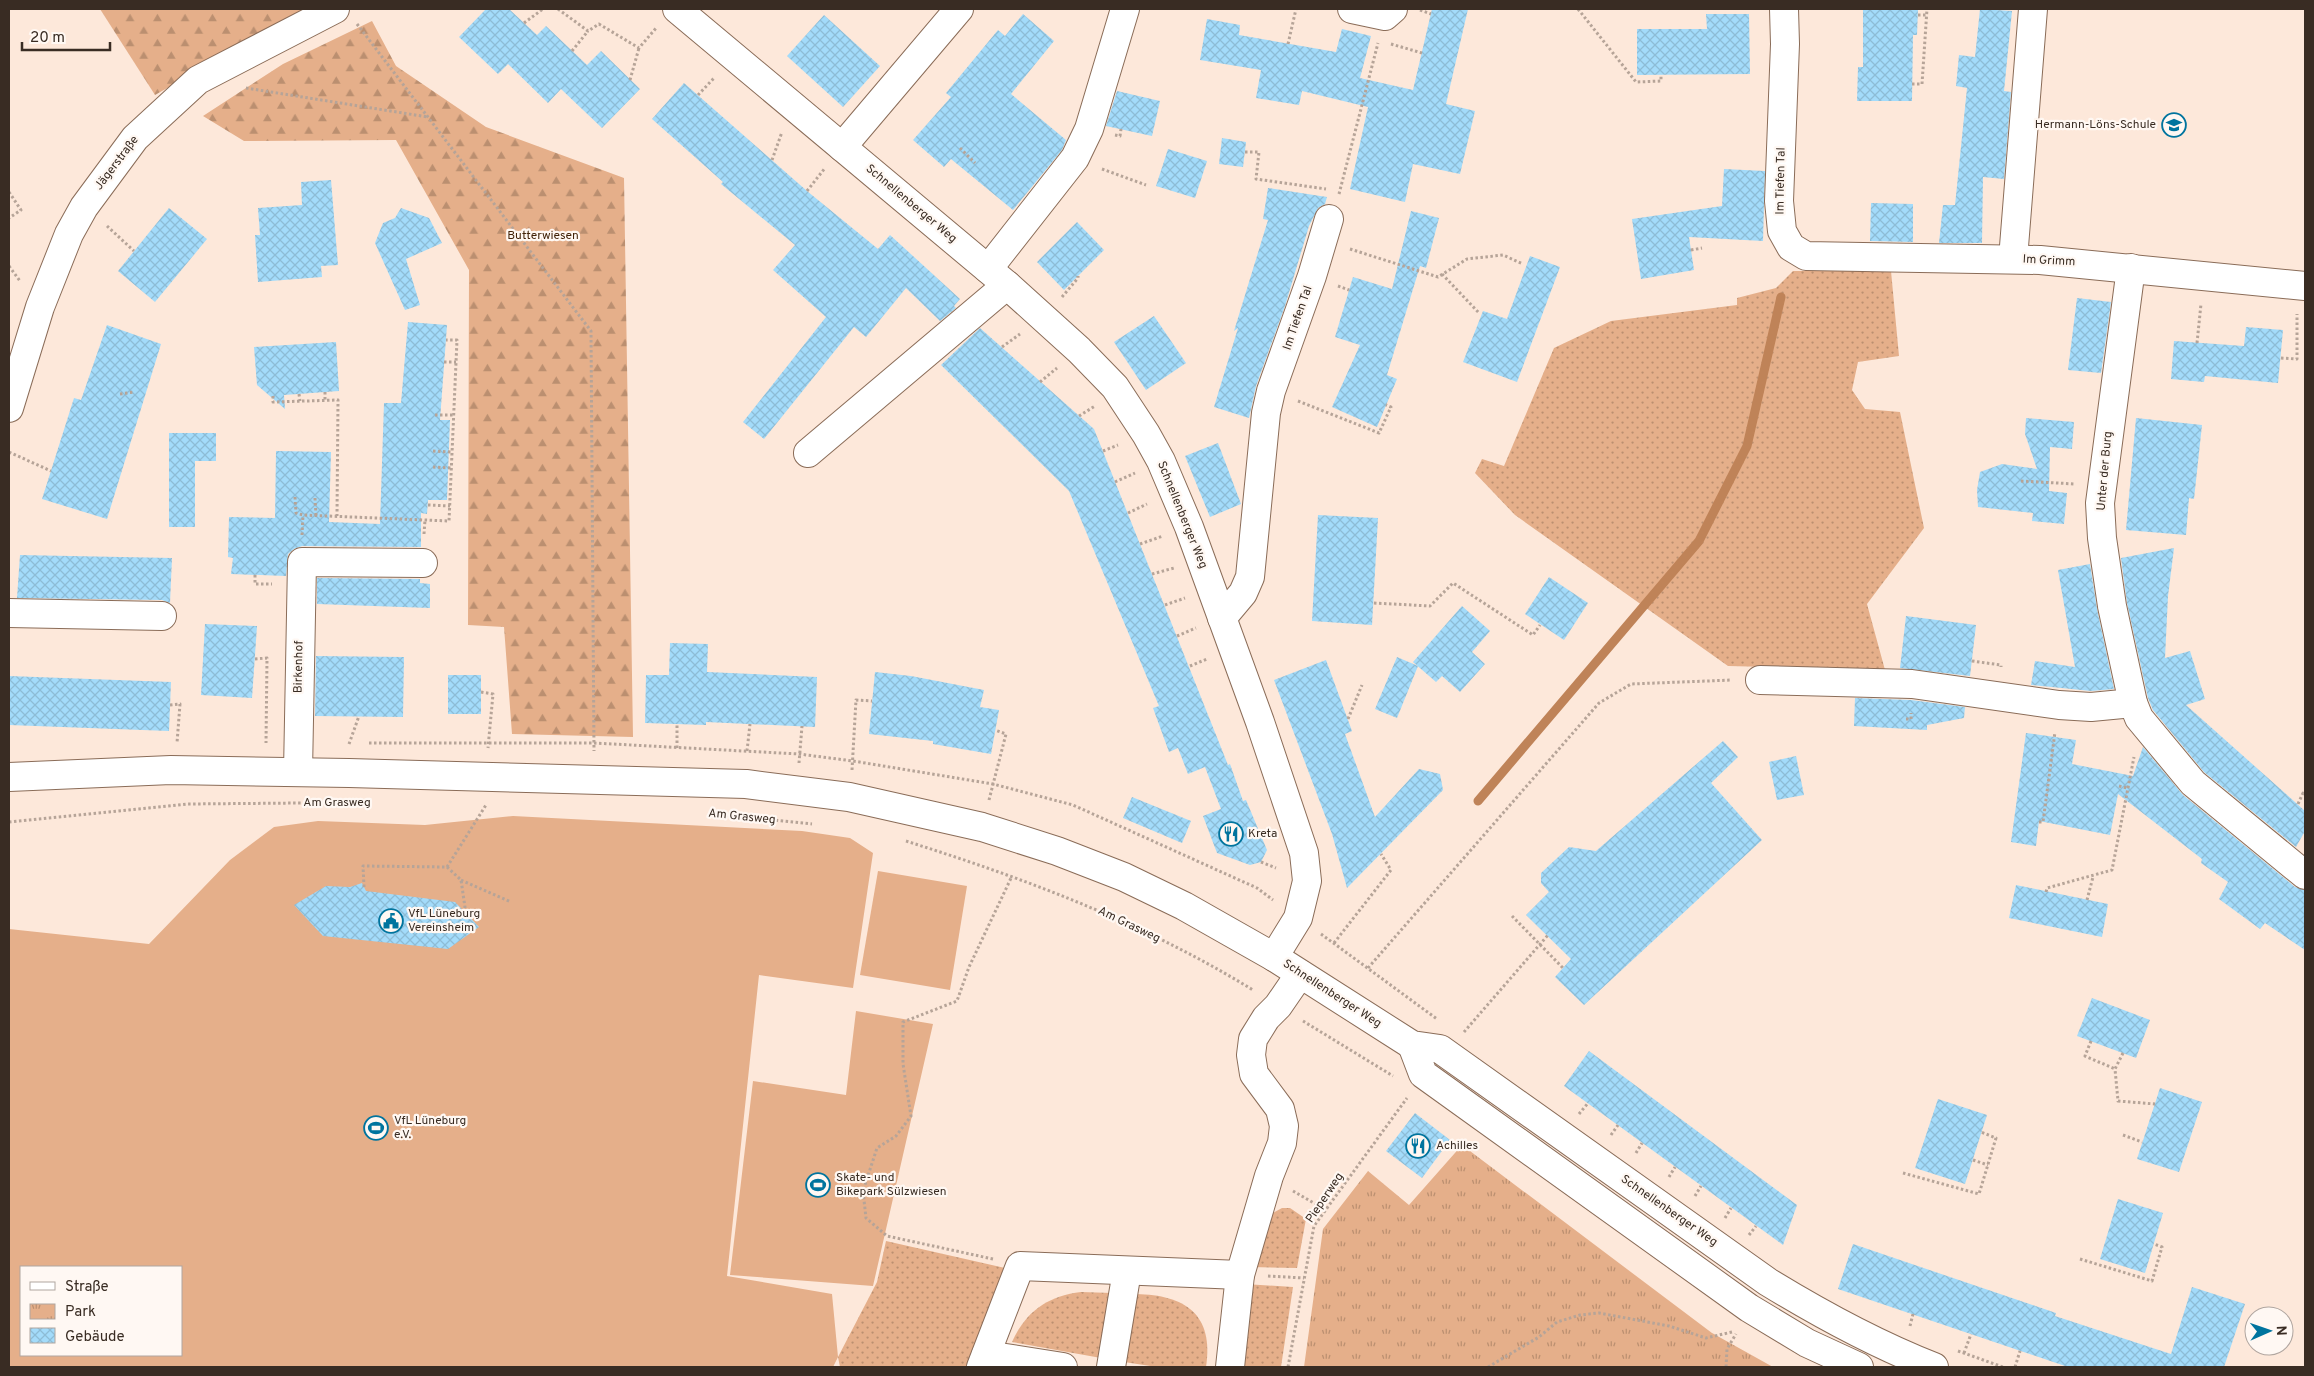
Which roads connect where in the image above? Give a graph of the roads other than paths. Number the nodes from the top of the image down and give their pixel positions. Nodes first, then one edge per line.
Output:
1 (959, 9) edge
2 (1125, 9) edge
3 (1352, 9) edge
4 (1393, 9) edge
5 (1784, 9) edge
6 (2033, 9) edge
7 (343, 13) edge
8 (669, 15) edge
9 (842, 147) junction
10 (1326, 229) road end
11 (2013, 259) junction
12 (2131, 268) junction
13 (998, 277) junction
14 (2301, 286) edge
15 (9, 408) edge
16 (808, 453) dead end
17 (423, 563) dead end
18 (9, 613) edge
19 (162, 616) dead end
20 (1222, 618) junction
21 (1760, 680) road end
22 (2133, 703) junction
23 (298, 772) junction
24 (9, 777) edge
25 (2305, 875) edge
26 (1274, 956) junction
27 (1300, 974) junction
28 (1412, 1045) junction
29 (1128, 1271) junction
30 (1240, 1275) junction
31 (983, 1361) edge
32 (1063, 1367) edge
33 (1111, 1367) edge
34 (1230, 1367) edge
35 (1859, 1367) edge
36 (1934, 1367) edge

1 - 9 street
2 - 13 street
3 - 4 street
5 - 11 street, Im Tiefen Tal
6 - 11 street, Im Grimm
7 - 15 street, Jägerstraße
8 - 9 street, Schnellenberger Weg
9 - 13 street, Schnellenberger Weg
10 - 20 street, Im Tiefen Tal
11 - 12 street, Im Grimm
12 - 14 street, Im Grimm
12 - 22 street, Unter der Burg
13 - 16 street
13 - 20 street, Schnellenberger Weg
17 - 23 street, Birkenhof
18 - 19 street
20 - 26 street, Schnellenberger Weg
21 - 22 street
22 - 25 street, Unter der Burg
23 - 24 street
23 - 26 street
26 - 27 street, Schnellenberger Weg
27 - 28 street, Schnellenberger Weg
27 - 30 street
28 - 35 street
28 - 36 street, Schnellenberger Weg
29 - 30 street
29 - 31 street
29 - 33 street
30 - 34 street
31 - 32 street

